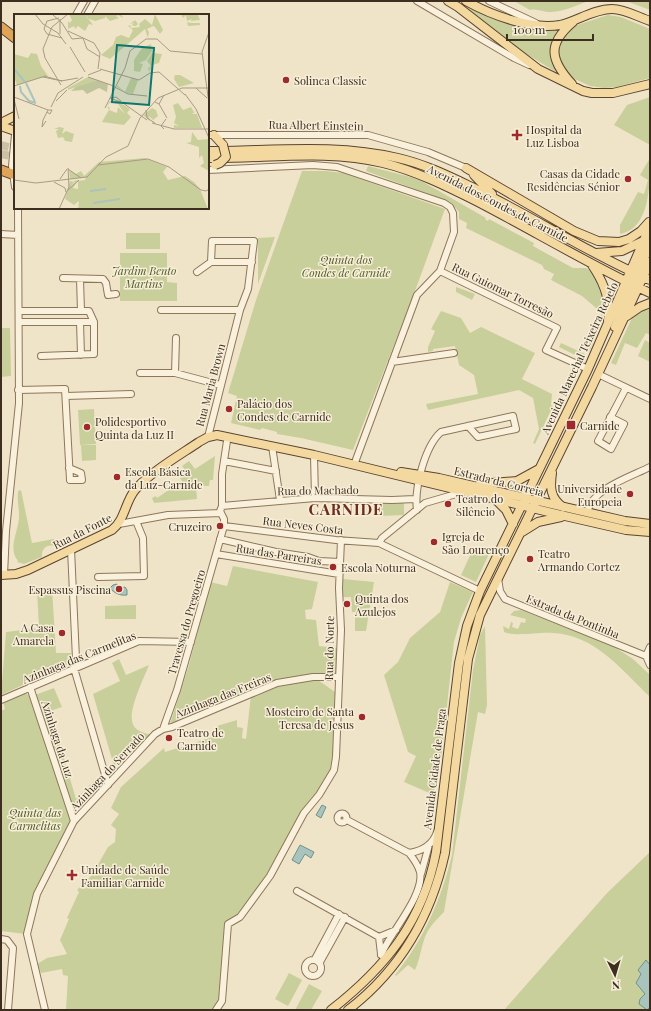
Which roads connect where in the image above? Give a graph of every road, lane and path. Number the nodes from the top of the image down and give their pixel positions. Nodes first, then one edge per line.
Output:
1 (84, 1) edge
2 (95, 1) edge
3 (416, 1) edge
4 (448, 1) edge
5 (466, 1) edge
6 (490, 1) edge
7 (77, 14) edge
8 (88, 14) edge
9 (577, 19) junction
10 (650, 22) edge
11 (539, 24) junction
12 (1, 27) edge
13 (14, 37) edge
14 (538, 69) junction
15 (649, 84) edge
16 (575, 87) junction
17 (14, 117) edge
18 (1, 124) edge
19 (14, 130) edge
20 (211, 135) edge
21 (14, 149) edge
22 (209, 151) edge
23 (209, 158) edge
24 (212, 164) edge
25 (466, 168) junction
26 (1, 170) edge
27 (209, 170) edge
28 (12, 174) junction
29 (14, 182) edge
30 (499, 201) junction
31 (18, 209) edge
32 (650, 222) edge
33 (650, 226) edge
34 (574, 231) junction
35 (1, 234) edge
36 (18, 235) junction
37 (647, 242) edge
38 (590, 251) junction
39 (212, 262) junction
40 (252, 262) junction
41 (650, 262) edge
42 (592, 264) junction
43 (440, 271) junction
44 (197, 272) dead end
45 (640, 276) edge
46 (63, 278) dead end
47 (80, 279) junction
48 (633, 285) junction
49 (650, 293) edge
50 (116, 294) dead end
51 (650, 303) edge
52 (19, 310) junction
53 (161, 310) dead end
54 (240, 310) junction
55 (80, 311) junction
56 (626, 316) junction
57 (19, 322) junction
58 (80, 322) junction
59 (94, 322) junction
60 (607, 327) junction
61 (176, 338) dead end
62 (612, 342) junction
63 (454, 352) dead end
64 (81, 355) junction
65 (41, 356) dead end
66 (392, 362) junction
67 (588, 369) junction
68 (175, 372) junction
69 (140, 373) dead end
70 (598, 374) junction
71 (220, 385) junction
72 (626, 388) junction
73 (18, 390) junction
74 (131, 394) dead end
75 (66, 396) junction
76 (650, 399) edge
77 (610, 417) junction
78 (468, 426) junction
79 (208, 437) junction
80 (228, 441) dead end
81 (272, 446) junction
82 (314, 455) junction
83 (224, 461) junction
84 (354, 465) junction
85 (70, 468) dead end
86 (539, 468) junction
87 (552, 468) junction
88 (650, 468) edge
89 (276, 471) junction
90 (419, 478) junction
91 (472, 485) junction
92 (463, 492) junction
93 (315, 498) junction
94 (526, 498) junction
95 (415, 499) junction
96 (280, 500) junction
97 (496, 501) junction
98 (534, 505) junction
99 (522, 506) junction
100 (417, 510) junction
101 (222, 512) junction
102 (565, 512) junction
103 (587, 513) junction
104 (136, 521) junction
105 (119, 524) junction
106 (513, 524) junction
107 (650, 524) edge
108 (224, 526) junction
109 (650, 532) edge
110 (520, 533) junction
111 (220, 539) junction
112 (341, 540) junction
113 (379, 542) junction
114 (71, 548) junction
115 (216, 554) junction
116 (319, 561) junction
117 (340, 562) junction
118 (317, 571) junction
119 (339, 574) junction
120 (2, 575) edge
121 (98, 577) dead end
122 (498, 577) junction
123 (480, 591) junction
124 (191, 642) junction
125 (650, 647) edge
126 (646, 656) junction
127 (650, 665) edge
128 (76, 667) junction
129 (338, 677) junction
130 (30, 687) junction
131 (1, 700) edge
132 (163, 729) junction
133 (108, 784) junction
134 (347, 820) dead end
135 (74, 821) junction
136 (438, 831) junction
137 (429, 845) junction
138 (409, 852) junction
139 (420, 876) junction
140 (297, 891) dead end
141 (342, 916) junction
142 (398, 929) junction
143 (379, 937) junction
144 (1, 939) edge
145 (381, 956) junction
146 (317, 960) dead end
147 (371, 975) junction
148 (8, 1010) edge
149 (45, 1010) edge
150 (216, 1010) edge
151 (331, 1010) edge
152 (348, 1010) edge

1 - 7 street
2 - 8 street
3 - 14 street
4 - 14 main road
5 - 11 main road
6 - 11 street
9 - 10 main road
9 - 11 main road
9 - 16 main road
12 - 13 highway
14 - 16 main road
15 - 16 main road
17 - 18 main road
18 - 19 main road
20 - 24 main road, bridge
20 - 25 street, Rua Albert Einstein
21 - 28 street
22 - 30 main road, Avenida dos Condes de Carnide
23 - 42 main road, Avenida dos Condes de Carnide
25 - 30 main road
25 - 34 main road
26 - 28 highway
27 - 43 street
28 - 29 street
30 - 38 main road, Avenida dos Condes de Carnide
31 - 36 street
32 - 34 main road
33 - 37 main road, Avenida Marechal Teixeira Rebelo
34 - 38 main road
35 - 36 street
36 - 52 street
37 - 38 main road
37 - 45 main road, Avenida Marechal Teixeira Rebelo
38 - 45 main road, Avenida dos Condes de Carnide
39 - 40 street
39 - 40 street, Rua Maria Brown
39 - 44 street
40 - 54 street, Rua Maria Brown
41 - 45 main road, Avenida Marechal Teixeira Rebelo
42 - 48 main road, Avenida dos Condes de Carnide
42 - 60 main road
43 - 66 street, Rua Guiomar Torresão
43 - 67 street, Rua Guiomar Torresão
45 - 48 main road, Avenida Marechal Teixeira Rebelo
45 - 48 main road, Avenida Marechal Teixeira Rebelo
46 - 47 street
47 - 50 street
47 - 55 street
48 - 49 main road, Avenida dos Condes de Carnide
48 - 56 main road, Avenida Marechal Teixeira Rebelo
48 - 60 main road, Avenida Marechal Teixeira Rebelo
48 - 62 main road, Avenida Marechal Teixeira Rebelo
51 - 56 main road
52 - 55 street
52 - 57 street
53 - 54 street
54 - 71 street, Rua Maria Brown
55 - 59 street
56 - 62 main road, Avenida Marechal Teixeira Rebelo
57 - 58 street
57 - 73 street
58 - 59 street
58 - 64 street
59 - 64 street
60 - 67 main road, Avenida Marechal Teixeira Rebelo
61 - 68 street
62 - 70 main road, Avenida Marechal Teixeira Rebelo
63 - 66 street
64 - 65 street
66 - 84 street, Rua Guiomar Torresão
67 - 70 main road
67 - 86 main road, Avenida Marechal Teixeira Rebelo
68 - 69 street
68 - 71 street
70 - 72 street
70 - 87 main road, Avenida Marechal Teixeira Rebelo
71 - 79 street, Rua Maria Brown
72 - 76 street
72 - 77 street
73 - 75 street
73 - 120 street
74 - 75 street
75 - 85 street
77 - 77 street
78 - 78 street
78 - 90 street
79 - 81 main road
79 - 105 main road, Rua Maria Brown
80 - 83 street, Travessa do Pregoeiro
81 - 82 main road
81 - 89 street
82 - 84 main road
82 - 93 street
83 - 89 street
83 - 101 street, Travessa do Pregoeiro
84 - 90 main road
86 - 91 main road
86 - 94 main road, Avenida Marechal Teixeira Rebelo
87 - 98 main road, Avenida Marechal Teixeira Rebelo
87 - 102 main road
88 - 103 street
89 - 96 street
90 - 91 main road, Estrada da Correia
90 - 92 main road, Estrada da Correia
90 - 95 street
91 - 94 main road, Estrada da Correia
92 - 97 main road, Estrada da Correia
92 - 100 street, Estrada da Correia
93 - 95 street, Rua do Machado
93 - 96 street, Rua do Machado
94 - 98 main road, Estrada da Correia
94 - 99 main road, Avenida Marechal Teixeira Rebelo
95 - 100 street
96 - 101 street, Rua do Machado
97 - 99 main road, Estrada da Correia
97 - 106 main road
98 - 99 main road, Estrada da Correia
98 - 102 main road, Estrada da Correia
98 - 110 main road, Avenida Cidade de Praga
99 - 106 main road, Avenida Cidade de Praga
100 - 113 street, Estrada da Correia
101 - 104 street, Rua da Fonte
101 - 108 street, Travessa do Pregoeiro
102 - 103 main road, Estrada da Correia
102 - 109 main road, Estrada da Correia
102 - 110 main road
103 - 107 main road, Estrada da Correia
104 - 105 street, Rua da Fonte
104 - 121 street
105 - 114 main road, Rua da Fonte
106 - 123 main road, Avenida Cidade de Praga
108 - 111 street, Travessa do Pregoeiro
108 - 112 street, Rua Neves Costa
110 - 122 main road, Avenida Cidade de Praga
111 - 115 street, Travessa do Pregoeiro
111 - 116 street
112 - 113 street, Rua Neves Costa
112 - 117 street, Rua do Norte
113 - 123 street
114 - 120 main road, Rua da Fonte
114 - 128 street
115 - 118 street, Rua das Parreiras
115 - 124 street, Travessa do Pregoeiro
116 - 117 street
116 - 118 street
117 - 119 street, Rua do Norte
118 - 119 street, Rua das Parreiras
119 - 129 street, Rua do Norte
122 - 126 street, Estrada da Pontinha
122 - 152 main road, Avenida Cidade de Praga
123 - 136 main road, Avenida Cidade de Praga
124 - 128 street, Azinhaga das Carmelitas
124 - 132 street, Travessa do Pregoeiro
125 - 126 street
126 - 127 street
128 - 130 street, Azinhaga das Carmelitas
128 - 133 street
129 - 132 street, Azinhaga das Freiras
129 - 150 street, Rua do Norte
130 - 131 street, Azinhaga das Carmelitas
130 - 135 street, Azinhaga da Luz
132 - 133 street, Azinhaga do Serrado
133 - 135 street, Azinhaga do Serrado
134 - 138 street
135 - 149 street, Azinhaga do Serrado
136 - 137 street
136 - 147 main road, Avenida Cidade de Praga
137 - 138 street
137 - 139 street
138 - 139 street
139 - 142 street
140 - 141 street
141 - 143 street
141 - 146 street
142 - 143 street
142 - 145 street
143 - 145 street
144 - 148 street
145 - 147 street
147 - 151 main road, Avenida Cidade de Praga

